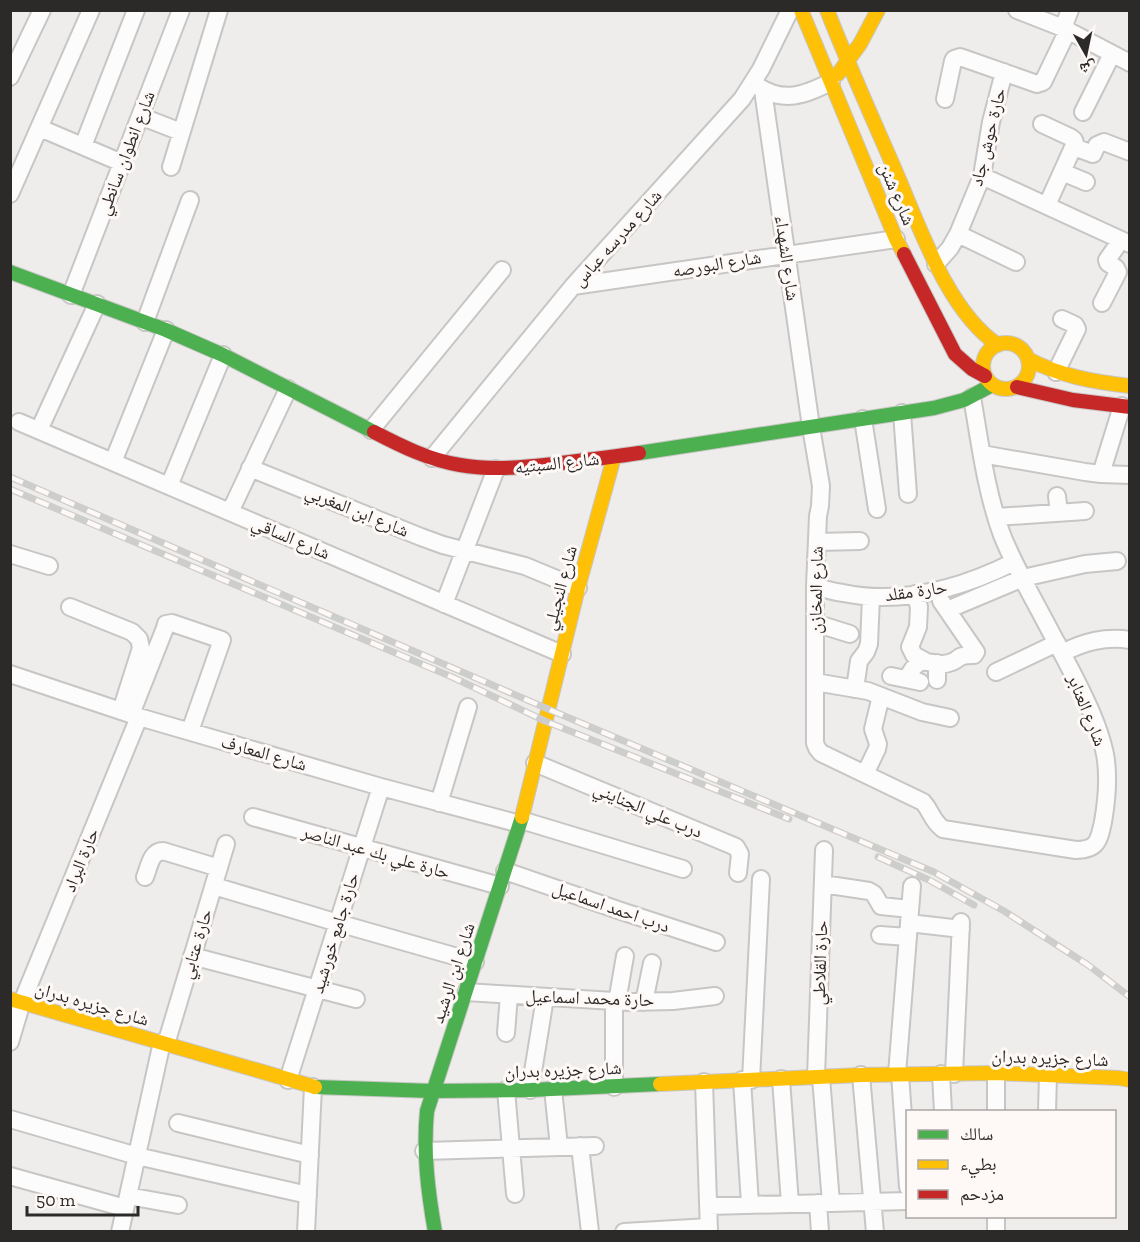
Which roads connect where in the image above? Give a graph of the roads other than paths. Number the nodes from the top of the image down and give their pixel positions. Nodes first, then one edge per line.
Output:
1 (42, 10) edge
2 (91, 10) edge
3 (136, 10) edge
4 (181, 10) edge
5 (219, 10) edge
6 (790, 10) edge
7 (801, 10) edge
8 (827, 10) edge
9 (878, 10) edge
10 (1017, 10) edge
11 (1070, 10) edge
12 (1066, 29) junction
13 (1112, 54) junction
14 (848, 63) junction
15 (1130, 63) edge
16 (1004, 72) junction
17 (10, 77) edge
18 (831, 82) junction
19 (758, 86) junction
20 (945, 99) dead end
21 (1083, 112) dead end
22 (140, 116) junction
23 (1042, 124) dead end
24 (40, 128) junction
25 (182, 132) junction
26 (83, 146) junction
27 (1074, 147) junction
28 (1130, 153) edge
29 (122, 163) junction
30 (171, 167) dead end
31 (1062, 172) junction
32 (982, 176) junction
33 (1086, 182) dead end
34 (10, 194) edge
35 (190, 200) dead end
36 (1047, 206) junction
37 (958, 234) junction
38 (896, 239) junction
39 (1125, 242) edge
40 (786, 254) junction
41 (1016, 262) dead end
42 (936, 264) junction
43 (502, 270) dead end
44 (10, 272) edge
45 (573, 286) junction
46 (71, 295) junction
47 (1102, 303) dead end
48 (97, 304) junction
49 (1062, 319) dead end
50 (145, 322) junction
51 (166, 330) junction
52 (998, 345) junction
53 (224, 355) junction
54 (1028, 359) junction
55 (1056, 372) junction
56 (988, 380) junction
57 (1130, 386) edge
58 (1017, 387) junction
59 (288, 388) junction
60 (972, 397) junction
61 (1126, 407) edge
62 (903, 413) junction
63 (863, 419) junction
64 (20, 422) dead end
65 (811, 427) junction
66 (39, 430) junction
67 (371, 430) junction
68 (982, 454) junction
69 (614, 457) junction
70 (432, 458) junction
71 (113, 462) junction
72 (250, 468) junction
73 (496, 469) junction
74 (1101, 474) junction
75 (1130, 475) edge
76 (169, 486) junction
77 (908, 494) dead end
78 (1057, 496) dead end
79 (877, 509) dead end
80 (1085, 511) dead end
81 (230, 512) junction
82 (1059, 513) junction
83 (996, 517) junction
84 (860, 541) dead end
85 (817, 542) junction
86 (464, 550) junction
87 (11, 557) edge
88 (1117, 561) dead end
89 (1014, 562) junction
90 (49, 566) dead end
91 (1023, 578) junction
92 (815, 586) junction
93 (578, 588) junction
94 (934, 591) junction
95 (915, 594) junction
96 (872, 597) junction
97 (444, 604) junction
98 (70, 607) dead end
99 (947, 610) junction
100 (815, 623) junction
101 (850, 634) dead end
102 (1130, 640) edge
103 (1060, 648) junction
104 (562, 654) junction
105 (933, 668) junction
106 (996, 672) dead end
107 (11, 676) edge
108 (906, 679) dead end
109 (815, 682) junction
110 (855, 689) junction
111 (881, 696) junction
112 (468, 707) dead end
113 (130, 714) junction
114 (950, 718) dead end
115 (543, 729) joint
116 (190, 732) junction
117 (820, 753) joint
118 (535, 763) junction
119 (866, 774) junction
120 (381, 787) junction
121 (440, 803) junction
122 (253, 817) dead end
123 (521, 822) junction
124 (226, 844) dead end
125 (361, 848) junction
126 (824, 850) dead end
127 (219, 868) junction
128 (683, 869) dead end
129 (738, 873) dead end
130 (145, 877) dead end
131 (502, 879) junction
132 (761, 879) dead end
133 (823, 884) junction
134 (214, 886) junction
135 (912, 886) dead end
136 (338, 923) junction
137 (909, 923) junction
138 (880, 935) dead end
139 (716, 942) dead end
140 (192, 956) junction
141 (625, 956) dead end
142 (476, 962) junction
143 (652, 963) dead end
144 (318, 988) junction
145 (466, 992) junction
146 (509, 995) junction
147 (715, 996) dead end
148 (545, 998) junction
149 (356, 999) dead end
150 (16, 1000) edge
151 (616, 1002) junction
152 (644, 1002) junction
153 (506, 1033) dead end
154 (10, 1042) edge
155 (164, 1043) junction
156 (996, 1073) junction
157 (898, 1074) junction
158 (948, 1074) junction
159 (861, 1075) junction
160 (1048, 1075) junction
161 (818, 1077) junction
162 (781, 1078) junction
163 (288, 1080) junction
164 (746, 1080) junction
165 (1130, 1080) edge
166 (705, 1082) junction
167 (614, 1086) junction
168 (314, 1087) junction
169 (553, 1089) junction
170 (506, 1090) junction
171 (530, 1090) junction
172 (432, 1091) junction
173 (943, 1110) edge
174 (996, 1110) edge
175 (1047, 1110) edge
176 (10, 1119) edge
177 (178, 1123) dead end
178 (559, 1147) junction
179 (512, 1148) junction
180 (424, 1150) junction
181 (310, 1155) junction
182 (137, 1156) junction
183 (906, 1164) edge
184 (10, 1176) edge
185 (515, 1194) dead end
186 (308, 1195) junction
187 (906, 1201) edge
188 (126, 1202) junction
189 (873, 1202) junction
190 (825, 1203) junction
191 (750, 1204) junction
192 (790, 1204) junction
193 (178, 1205) dead end
194 (708, 1206) junction
195 (709, 1229) edge
196 (120, 1232) edge
197 (306, 1232) edge
198 (435, 1232) edge
199 (590, 1232) edge
200 (624, 1232) edge
201 (820, 1232) edge
202 (875, 1232) edge

1 - 17 street
2 - 24 street
3 - 26 street
4 - 22 street, شارع انطوان سانطي
5 - 25 street
6 - 19 street, شارع مدرسه عباس
7 - 18 street, شارع شنن
8 - 14 street, شارع شنن
9 - 14 street
10 - 12 street
11 - 12 street
12 - 13 street
12 - 16 street
13 - 15 street
13 - 21 street
14 - 18 street
14 - 42 street, شارع شنن
16 - 20 street
16 - 32 street, حارة حوش جاد
18 - 19 street
18 - 38 street, شارع شنن
19 - 40 street, شارع الشهداء
19 - 45 street, شارع مدرسه عباس
22 - 25 street
22 - 29 street, شارع انطوان سانطي
23 - 27 street
24 - 26 street
24 - 34 street
25 - 30 street
26 - 29 street
27 - 28 street
27 - 31 street
29 - 46 street, شارع انطوان سانطي
31 - 33 street
31 - 36 street
32 - 36 street
32 - 37 street, حارة حوش جاد
35 - 50 street
36 - 39 street
37 - 41 street
37 - 42 street, حارة حوش جاد
38 - 40 street, شارع البورصه
38 - 56 street, شارع شنن
39 - 47 street
40 - 45 street, شارع البورصه
40 - 65 street, شارع الشهداء
42 - 52 street, شارع شنن
43 - 67 street
44 - 46 street, شارع السبتيه
45 - 70 street, شارع مدرسه عباس
46 - 48 street, شارع السبتيه
48 - 50 street, شارع السبتيه
48 - 66 street
49 - 55 street
50 - 51 street, شارع السبتيه
51 - 53 street, شارع السبتيه
51 - 71 street
52 - 54 street
52 - 56 street
53 - 59 street, شارع السبتيه
53 - 76 street
54 - 55 street
54 - 58 street
55 - 57 street
56 - 58 street
56 - 60 street, شارع السبتيه
58 - 61 street
59 - 67 street, شارع السبتيه
59 - 72 street
60 - 62 street, شارع السبتيه
60 - 68 street, شارع العنابر
61 - 74 street
62 - 63 street, شارع السبتيه
62 - 77 street
63 - 65 street, شارع السبتيه
63 - 79 street
64 - 66 street, شارع الساقي
65 - 69 street, شارع السبتيه
65 - 85 street, شارع المخازن
66 - 71 street, شارع الساقي
67 - 70 street, شارع السبتيه
68 - 74 street
68 - 83 street, شارع العنابر
69 - 73 street, شارع السبتيه
69 - 93 street, شارع النجيلي
70 - 73 street, شارع السبتيه
71 - 76 street, شارع الساقي
72 - 81 street
72 - 86 street, شارع ابن المغربي
73 - 86 street
74 - 75 street
76 - 81 street, شارع الساقي
78 - 82 street
80 - 82 street
81 - 97 street, شارع الساقي
82 - 83 street
83 - 89 street, شارع العنابر
84 - 85 street
85 - 92 street, شارع المخازن
86 - 93 street, شارع ابن المغربي
86 - 97 street
87 - 90 street
88 - 91 street
89 - 91 street, شارع العنابر
89 - 94 street, حارة مقلد
91 - 99 street
91 - 103 street, شارع العنابر
92 - 96 street, حارة مقلد
92 - 100 street, شارع المخازن
93 - 104 street, شارع النجيلي
94 - 95 street, حارة مقلد
94 - 99 street
95 - 96 street, حارة مقلد
95 - 105 street
96 - 110 street
97 - 104 street, شارع الساقي
98 - 113 street
99 - 105 street
100 - 101 street
100 - 109 street, شارع المخازن
102 - 103 street
103 - 106 street
103 - 119 street, شارع العنابر
104 - 115 street, شارع النجيلي
105 - 108 street
107 - 113 street, شارع المعارف
109 - 110 street
109 - 117 street, شارع المخازن
110 - 111 street
111 - 114 street
111 - 119 street
112 - 121 street
113 - 116 street, شارع المعارف
113 - 116 street
113 - 150 street, حارة البراد
115 - 118 street, شارع ابن الرشيد
116 - 120 street, شارع المعارف
117 - 119 street, شارع العنابر
118 - 123 street, شارع ابن الرشيد
118 - 129 street, درب علي الجنايني
120 - 121 street, شارع المعارف
120 - 125 street, حارة جامع خورشيد
121 - 123 street, شارع المعارف
122 - 125 street, حارة علي بك عبد الناصر
123 - 128 street, شارع المعارف
123 - 131 street, شارع ابن الرشيد
124 - 127 street, حارة عتابي
125 - 131 street, حارة علي بك عبد الناصر
125 - 136 street, حارة جامع خورشيد
126 - 133 street, حارة القلاطي
127 - 130 street
127 - 134 street, حارة عتابي
131 - 139 street, درب احمد اسماعيل
131 - 142 street, شارع ابن الرشيد
132 - 164 street
133 - 137 street
133 - 161 street, حارة القلاطي
134 - 136 street
134 - 140 street, حارة عتابي
135 - 137 street
136 - 142 street
136 - 144 street, حارة جامع خورشيد
137 - 138 street
137 - 157 street
137 - 158 street
140 - 144 street
140 - 155 street, حارة عتابي
141 - 151 street
142 - 145 street, شارع ابن الرشيد
143 - 152 street
144 - 149 street
144 - 163 street, حارة جامع خورشيد
145 - 146 street, حارة محمد اسماعيل
145 - 172 street, شارع ابن الرشيد
146 - 148 street, حارة محمد اسماعيل
146 - 153 street
147 - 152 street, حارة محمد اسماعيل
148 - 151 street, حارة محمد اسماعيل
148 - 171 street
150 - 154 street, حارة البراد
150 - 155 street, شارع جزيره بدران
151 - 152 street, حارة محمد اسماعيل
151 - 167 street
155 - 163 street, شارع جزيره بدران
155 - 182 street, حارة عتابي
156 - 158 street, شارع جزيره بدران
156 - 160 street, شارع جزيره بدران
156 - 174 street
157 - 158 street, شارع جزيره بدران
157 - 159 street, شارع جزيره بدران
157 - 183 street
158 - 173 street
159 - 161 street, شارع جزيره بدران
159 - 189 street
160 - 165 street, شارع جزيره بدران
160 - 175 street
161 - 162 street, شارع جزيره بدران
161 - 190 street, حارة القلاطي
162 - 164 street, شارع جزيره بدران
162 - 192 street
163 - 168 street, شارع جزيره بدران
164 - 166 street, شارع جزيره بدران
164 - 191 street
166 - 167 street, شارع جزيره بدران
166 - 194 street
167 - 169 street, شارع جزيره بدران
168 - 172 street, شارع جزيره بدران
168 - 181 street
169 - 171 street, شارع جزيره بدران
169 - 178 street
170 - 171 street, شارع جزيره بدران
170 - 172 street, شارع جزيره بدران
170 - 179 street
172 - 180 street, شارع ابن الرشيد
176 - 182 street
177 - 181 street
178 - 179 street
178 - 199 street
179 - 180 street
179 - 185 street
180 - 198 street, شارع ابن الرشيد
181 - 186 street
182 - 186 street
182 - 188 street, حارة عتابي
184 - 188 street
186 - 197 street
187 - 189 street
188 - 193 street
188 - 196 street, حارة عتابي
189 - 190 street
189 - 202 street
190 - 192 street
190 - 201 street, حارة القلاطي
191 - 192 street
191 - 194 street
194 - 195 street
195 - 200 street

